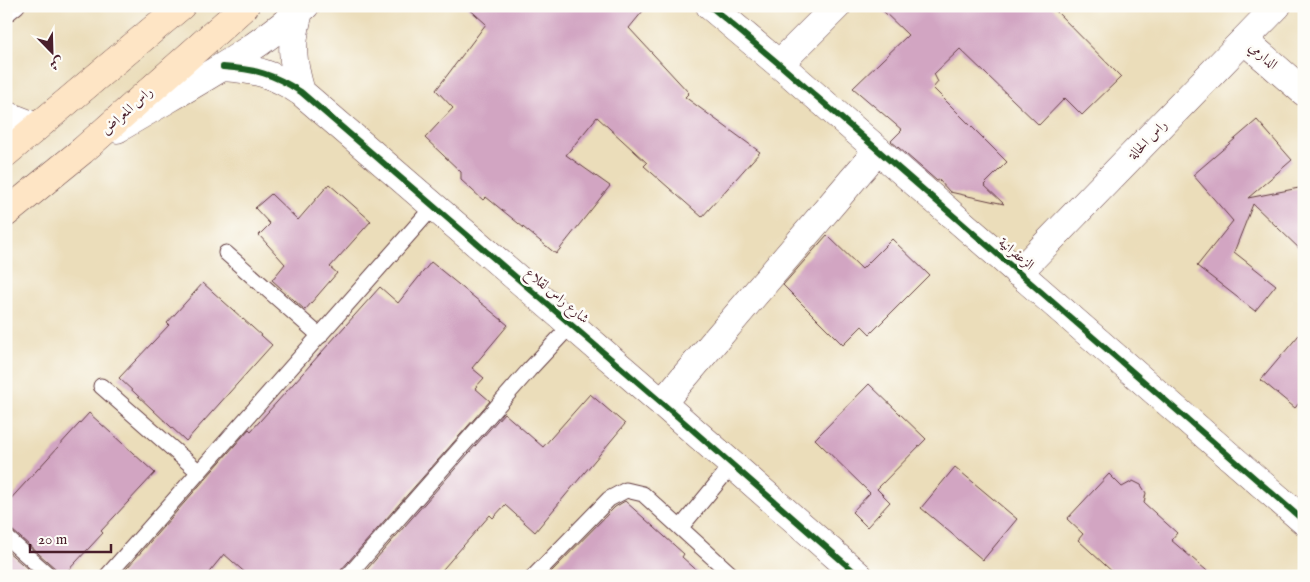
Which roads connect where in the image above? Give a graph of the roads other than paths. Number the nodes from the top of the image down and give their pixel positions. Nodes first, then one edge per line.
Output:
1 (17, 6) edge
2 (181, 6) edge
3 (245, 6) edge
4 (710, 6) edge
5 (837, 6) edge
6 (1277, 6) edge
7 (302, 9) edge
8 (6, 15) edge
9 (1244, 40) junction
10 (779, 64) junction
11 (223, 67) junction
12 (300, 92) junction
13 (1304, 92) edge
14 (6, 115) edge
15 (37, 127) junction
16 (878, 150) junction
17 (82, 151) junction
18 (6, 152) edge
19 (434, 207) junction
20 (6, 213) edge
21 (226, 253) dead end
22 (1018, 273) junction
23 (572, 324) junction
24 (320, 336) junction
25 (101, 386) dead end
26 (662, 403) junction
27 (732, 465) junction
28 (199, 472) junction
29 (1304, 521) edge
30 (681, 527) junction
31 (6, 537) edge
32 (50, 576) edge
33 (107, 576) edge
34 (348, 576) edge
35 (534, 576) edge
36 (733, 576) edge
37 (859, 576) edge

1 - 8 lane
2 - 15 street
3 - 17 street, راس المعراض
4 - 10 street, الزعفرانية
5 - 10 street
6 - 9 street, راس الحالة
7 - 11 street
7 - 12 street
9 - 13 street, الدارمي
9 - 22 street, راس الحالة
10 - 16 street, الزعفرانية
11 - 12 street, شارع راس لقلاع
11 - 17 street
12 - 19 street, شارع راس لقلاع
14 - 15 street
15 - 18 street
16 - 22 street, الزعفرانية
16 - 26 street
17 - 20 street, راس المعراض
19 - 23 street, شارع راس لقلاع
19 - 24 lane
21 - 24 lane
22 - 29 street, الزعفرانية
23 - 26 street, شارع راس لقلاع
23 - 34 lane
24 - 28 lane
25 - 28 lane
26 - 27 street, شارع راس لقلاع
27 - 30 lane
27 - 37 street, شارع راس لقلاع
28 - 33 lane
30 - 35 lane
30 - 36 lane
31 - 32 lane

